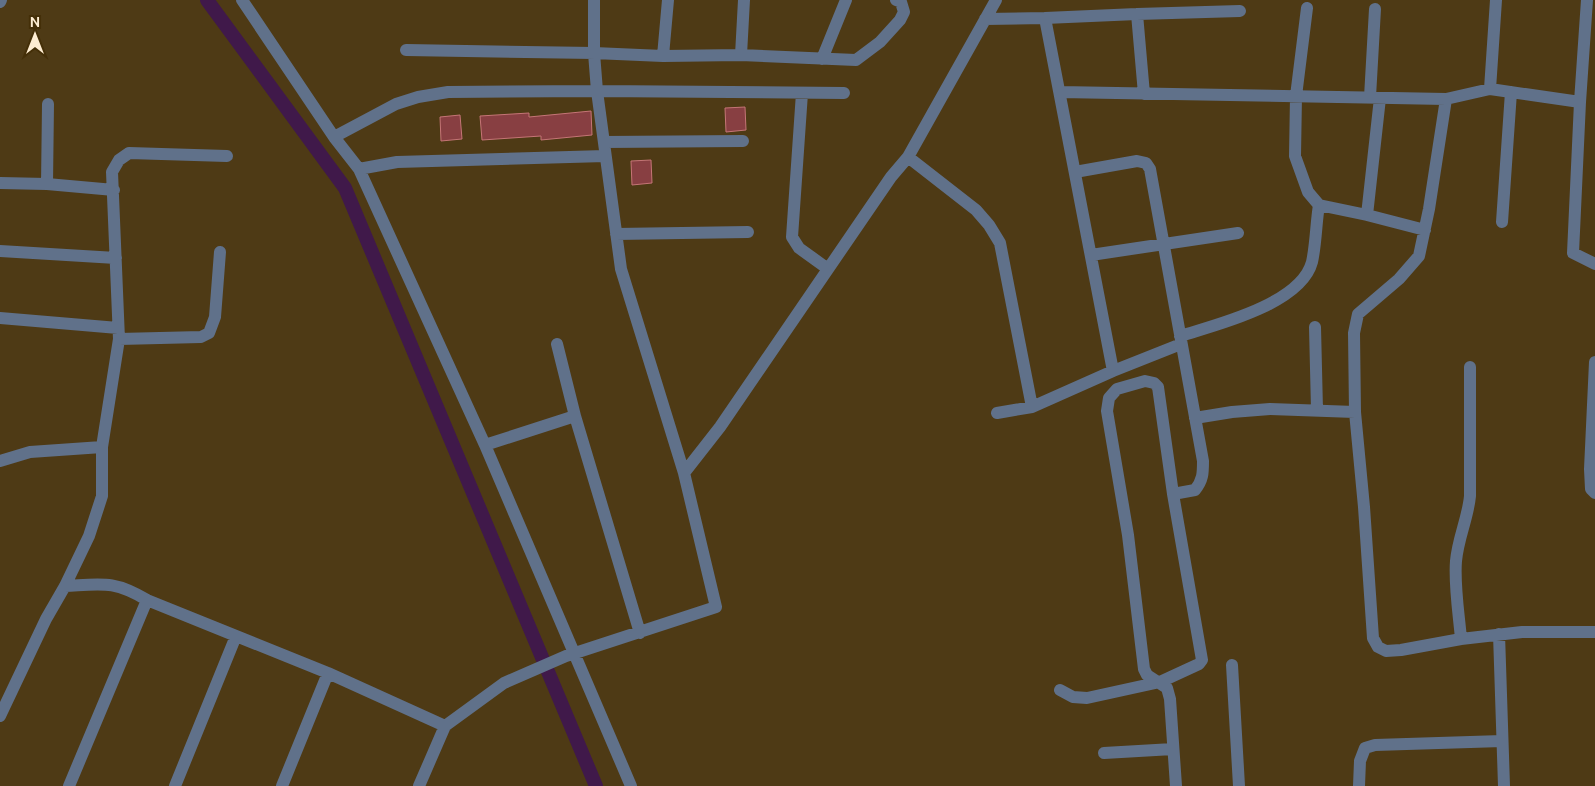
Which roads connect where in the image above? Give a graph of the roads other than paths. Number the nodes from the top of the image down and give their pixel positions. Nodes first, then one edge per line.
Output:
1 (242, 0) edge
2 (594, 0) edge
3 (668, 0) edge
4 (744, 0) edge
5 (846, 0) edge
6 (896, 0) edge
7 (996, 0) edge
8 (1496, 0) edge
9 (1587, 0) edge
10 (1306, 8) dead end
11 (1375, 9) dead end
12 (1240, 12) dead end
13 (1137, 14) junction
14 (1045, 18) junction
15 (985, 19) junction
16 (406, 50) dead end
17 (594, 53) junction
18 (741, 55) junction
19 (662, 56) junction
20 (822, 59) junction
21 (1490, 89) junction
22 (597, 91) junction
23 (1060, 92) junction
24 (1511, 92) junction
25 (802, 93) junction
26 (844, 94) dead end
27 (1144, 94) junction
28 (1296, 96) junction
29 (1375, 98) junction
30 (1446, 99) junction
31 (1580, 102) junction
32 (48, 104) dead end
33 (334, 137) junction
34 (743, 141) dead end
35 (604, 142) junction
36 (226, 156) dead end
37 (605, 156) junction
38 (908, 157) junction
39 (359, 169) junction
40 (1075, 172) junction
41 (0, 183) edge
42 (47, 184) junction
43 (114, 190) junction
44 (1319, 205) junction
45 (1367, 216) junction
46 (1502, 222) dead end
47 (1424, 230) junction
48 (748, 232) dead end
49 (1238, 233) dead end
50 (616, 234) junction
51 (1163, 244) junction
52 (0, 251) edge
53 (220, 252) dead end
54 (1091, 255) junction
55 (116, 258) junction
56 (1595, 264) edge
57 (828, 269) junction
58 (0, 318) edge
59 (1314, 327) dead end
60 (119, 333) junction
61 (1180, 340) junction
62 (557, 344) dead end
63 (1595, 362) edge
64 (1470, 367) dead end
65 (1113, 371) junction
66 (1594, 406) edge
67 (1032, 407) junction
68 (1318, 410) junction
69 (1355, 412) junction
70 (997, 413) dead end
71 (575, 416) junction
72 (1195, 418) junction
73 (485, 445) junction
74 (102, 446) junction
75 (0, 461) edge
76 (684, 473) junction
77 (1595, 493) edge
78 (1173, 494) junction
79 (65, 586) junction
80 (147, 600) junction
81 (1595, 632) edge
82 (640, 633) junction
83 (1499, 634) junction
84 (236, 636) junction
85 (1460, 639) junction
86 (571, 655) junction
87 (1232, 665) dead end
88 (328, 673) junction
89 (1160, 682) junction
90 (1060, 690) dead end
91 (0, 716) edge
92 (445, 726) junction
93 (1502, 741) junction
94 (1173, 749) junction
95 (1104, 753) dead end
96 (69, 786) edge
97 (175, 786) edge
98 (282, 786) edge
99 (418, 786) edge
100 (631, 786) edge
101 (1176, 786) edge
102 (1239, 786) edge
103 (1359, 786) edge
104 (1504, 786) edge

1 - 33 street
2 - 17 street
3 - 19 street
4 - 18 street
5 - 20 street
6 - 20 street
7 - 15 street
8 - 21 street
9 - 31 street
10 - 28 street
11 - 29 street
12 - 13 street
13 - 14 street
13 - 27 street
14 - 15 street
14 - 23 street
15 - 38 street
16 - 17 street
17 - 19 street
17 - 22 street
18 - 19 street
18 - 20 street
21 - 24 street
21 - 30 street
22 - 25 street
22 - 33 street
22 - 35 street
23 - 27 street
23 - 40 street
24 - 31 street
24 - 46 street
25 - 26 street
25 - 57 street
27 - 28 street
28 - 29 street
28 - 44 street
29 - 30 street
29 - 45 street
30 - 47 street
31 - 56 street
32 - 42 street
33 - 39 street
34 - 35 street
35 - 37 street
36 - 43 street
37 - 39 street
37 - 50 street
38 - 57 street
38 - 67 street
39 - 73 street
40 - 51 street
40 - 54 street
41 - 42 street
42 - 43 street
43 - 55 street
44 - 45 street
44 - 61 street
45 - 47 street
47 - 69 street
48 - 50 street
49 - 51 street
50 - 76 street
51 - 54 street
51 - 61 street
52 - 55 street
53 - 60 street
54 - 65 street
55 - 60 street
57 - 76 street
58 - 60 street
59 - 68 street
60 - 74 street
61 - 65 street
61 - 72 street
62 - 71 street
63 - 66 street
64 - 85 street
65 - 67 street
66 - 77 street
67 - 70 street
68 - 69 street
68 - 72 street
69 - 85 street
71 - 73 street
71 - 82 street
72 - 78 street
73 - 86 street
74 - 75 street
74 - 79 street
76 - 82 street
78 - 89 street
78 - 89 street
79 - 80 street
79 - 91 street
80 - 84 street
80 - 96 street
81 - 83 street
82 - 86 street
83 - 85 street
83 - 93 street
84 - 88 street
84 - 97 street
86 - 92 street
86 - 100 street
87 - 102 street
88 - 92 street
88 - 98 street
89 - 90 street
89 - 94 street
92 - 99 street
93 - 103 street
93 - 104 street
94 - 95 street
94 - 101 street

